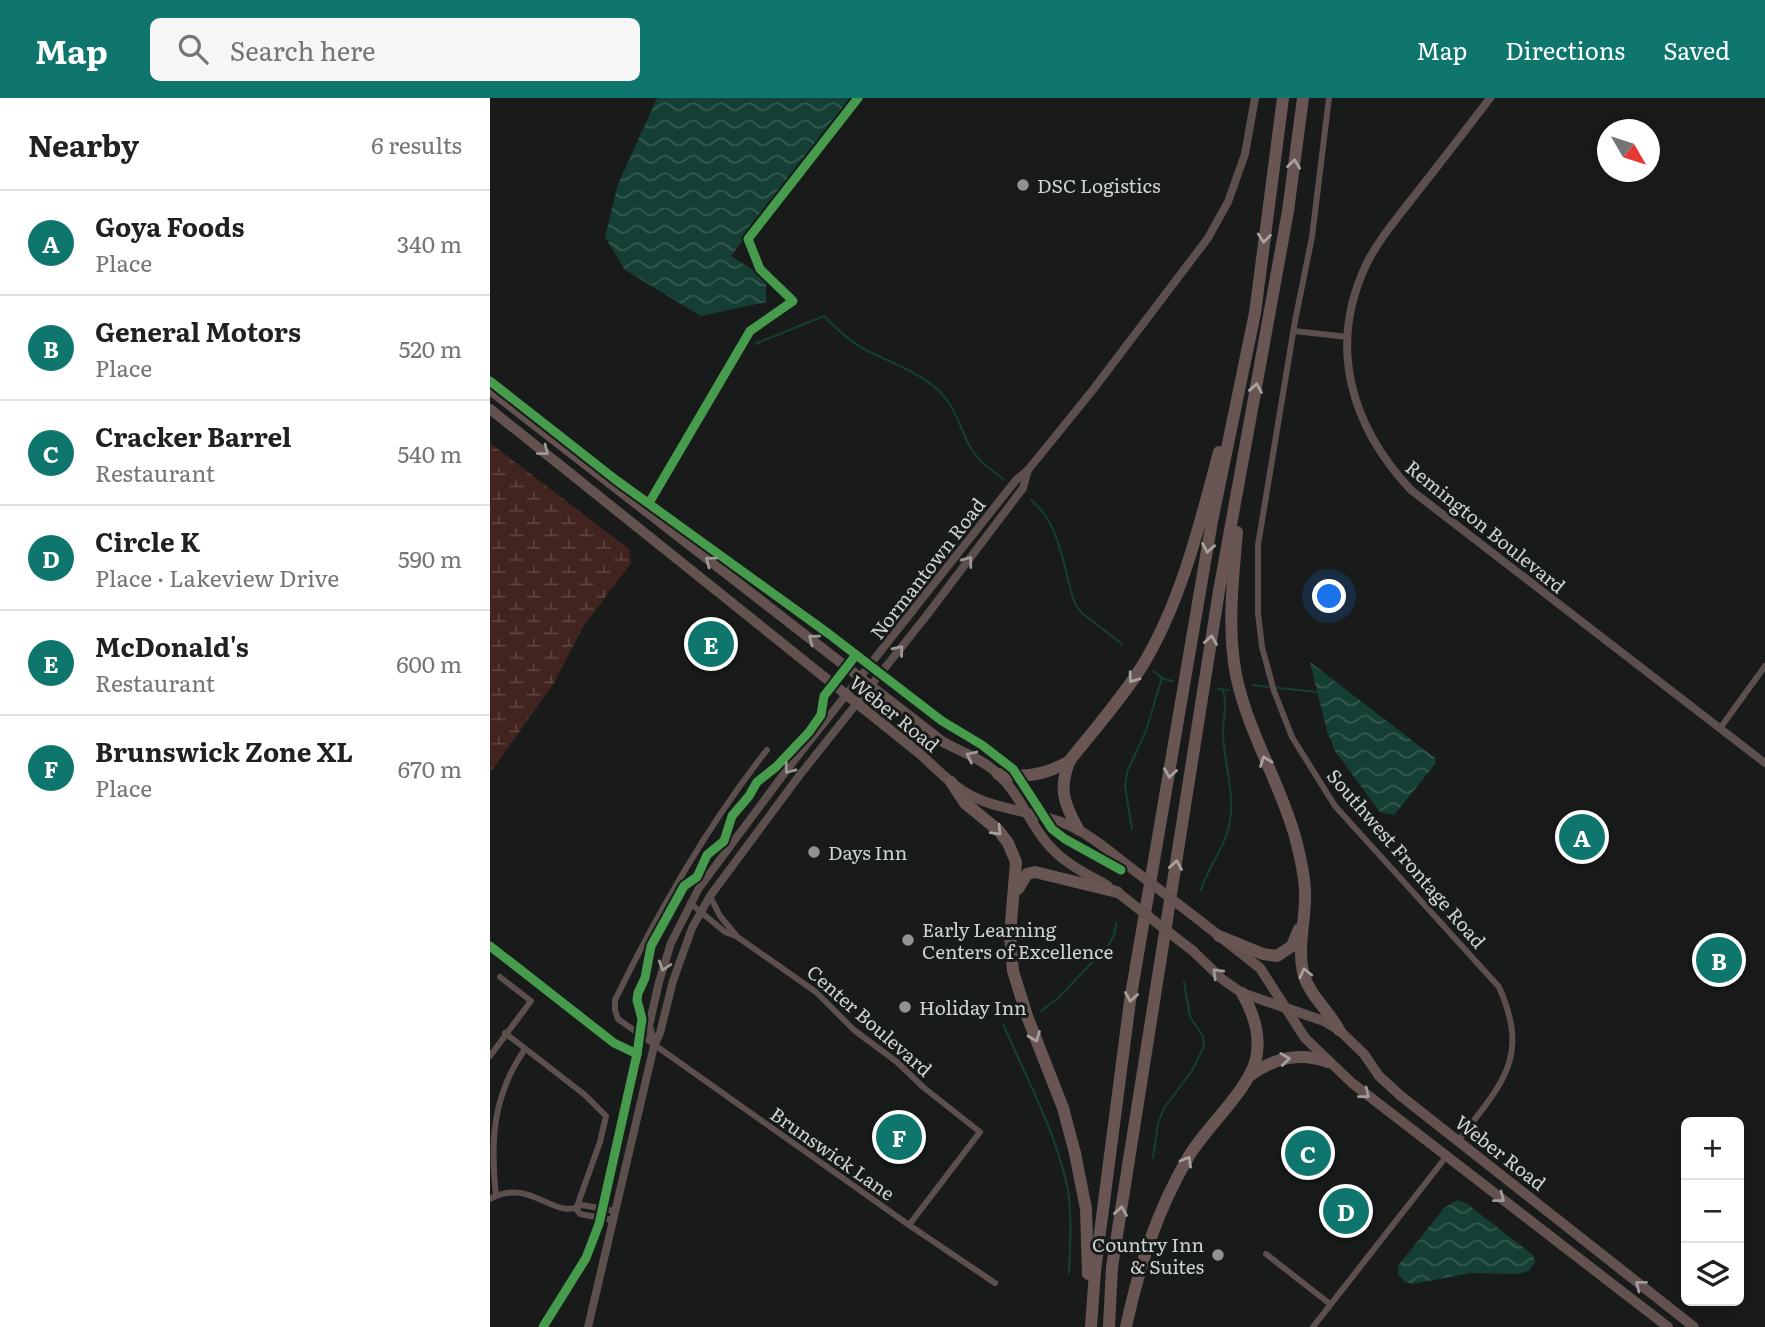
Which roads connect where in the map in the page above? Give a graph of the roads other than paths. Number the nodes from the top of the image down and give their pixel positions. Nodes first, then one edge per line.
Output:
1 (1255, 98) edge
2 (1283, 98) edge
3 (1303, 98) edge
4 (1329, 98) edge
5 (1490, 98) edge
6 (1255, 313) junction
7 (1294, 331) junction
8 (1348, 337) junction
9 (490, 390) edge
10 (490, 409) edge
11 (1245, 455) junction
12 (1028, 470) junction
13 (1765, 666) edge
14 (861, 677) junction
15 (871, 685) junction
16 (845, 695) junction
17 (856, 703) junction
18 (1721, 727) junction
19 (766, 750) dead end
20 (1070, 760) junction
21 (1765, 763) edge
22 (998, 774) junction
23 (951, 782) junction
24 (1027, 812) junction
25 (1078, 829) junction
26 (1117, 892) junction
27 (710, 896) junction
28 (1013, 899) junction
29 (690, 903) junction
30 (701, 912) junction
31 (1304, 915) junction
32 (736, 936) junction
33 (1219, 936) junction
34 (500, 977) dead end
35 (1242, 993) junction
36 (1288, 1009) junction
37 (1339, 1030) junction
38 (505, 1033) junction
39 (654, 1046) junction
40 (525, 1049) junction
41 (490, 1056) edge
42 (1328, 1062) junction
43 (1248, 1077) junction
44 (1459, 1140) junction
45 (1446, 1157) junction
46 (493, 1197) edge
47 (576, 1209) junction
48 (614, 1216) junction
49 (909, 1225) junction
50 (1266, 1254) dead end
51 (995, 1283) dead end
52 (1330, 1304) junction
53 (588, 1327) edge
54 (1090, 1327) edge
55 (1108, 1327) edge
56 (1126, 1327) edge
57 (1313, 1327) edge
58 (1668, 1327) edge
59 (1694, 1327) edge

1 - 12 street, Normantown Road
2 -> 6 highway
11 -> 3 highway
4 - 7 street, Southwest Frontage Road
5 - 8 street, Remington Boulevard
6 -> 20 highway
6 -> 54 highway
7 - 8 street
7 - 44 street, Southwest Frontage Road
8 - 18 street, Remington Boulevard
14 -> 9 main road, Weber Road
10 -> 16 main road, Weber Road
31 -> 11 highway
55 -> 11 highway
12 - 14 street, Normantown Road
15 -> 12 street, Normantown Road
13 - 18 street
14 - 15 main road, Weber Road
14 - 16 street, Normantown Road
15 - 17 street, Normantown Road
22 -> 15 main road, Weber Road
16 - 17 main road, Weber Road
16 -> 29 street, Normantown Road
17 - 23 main road, Weber Road
17 - 27 street, Normantown Road
18 - 21 street, Remington Boulevard
19 - 39 street, Brunswick Lane
20 - 22 highway
20 - 25 highway
22 - 24 main road, Weber Road
23 - 24 main road, Weber Road
23 -> 28 highway
24 - 25 main road, Weber Road
24 - 26 main road, Weber Road
25 - 33 main road, Weber Road, bridge
26 - 28 highway
35 -> 26 main road, Weber Road, bridge
27 - 30 street, Normantown Road
27 - 32 street, Center Boulevard
28 -> 54 highway
29 - 30 street, Center Boulevard
29 -> 39 street, Normantown Road
30 - 32 street, Center Boulevard
30 - 39 street, Normantown Road
31 - 33 highway
37 -> 31 highway
32 - 49 street, Center Boulevard
33 - 36 main road, Weber Road
34 - 38 street
35 - 36 main road, Weber Road
35 - 43 highway
36 - 37 main road, Weber Road
36 - 42 main road, Weber Road
37 - 44 main road, Weber Road
38 - 40 street
38 - 41 street
39 - 48 street, Normantown Road
39 - 49 street, Brunswick Lane
40 - 46 street
40 - 47 street
43 -> 42 highway
42 -> 45 main road, Weber Road
56 -> 43 highway
59 -> 44 main road, Weber Road
45 - 52 street
45 -> 58 main road, Weber Road
46 - 47 street
47 - 48 street
48 - 53 street, Normantown Road
49 - 51 street, Brunswick Lane
50 - 52 street
52 - 57 street

